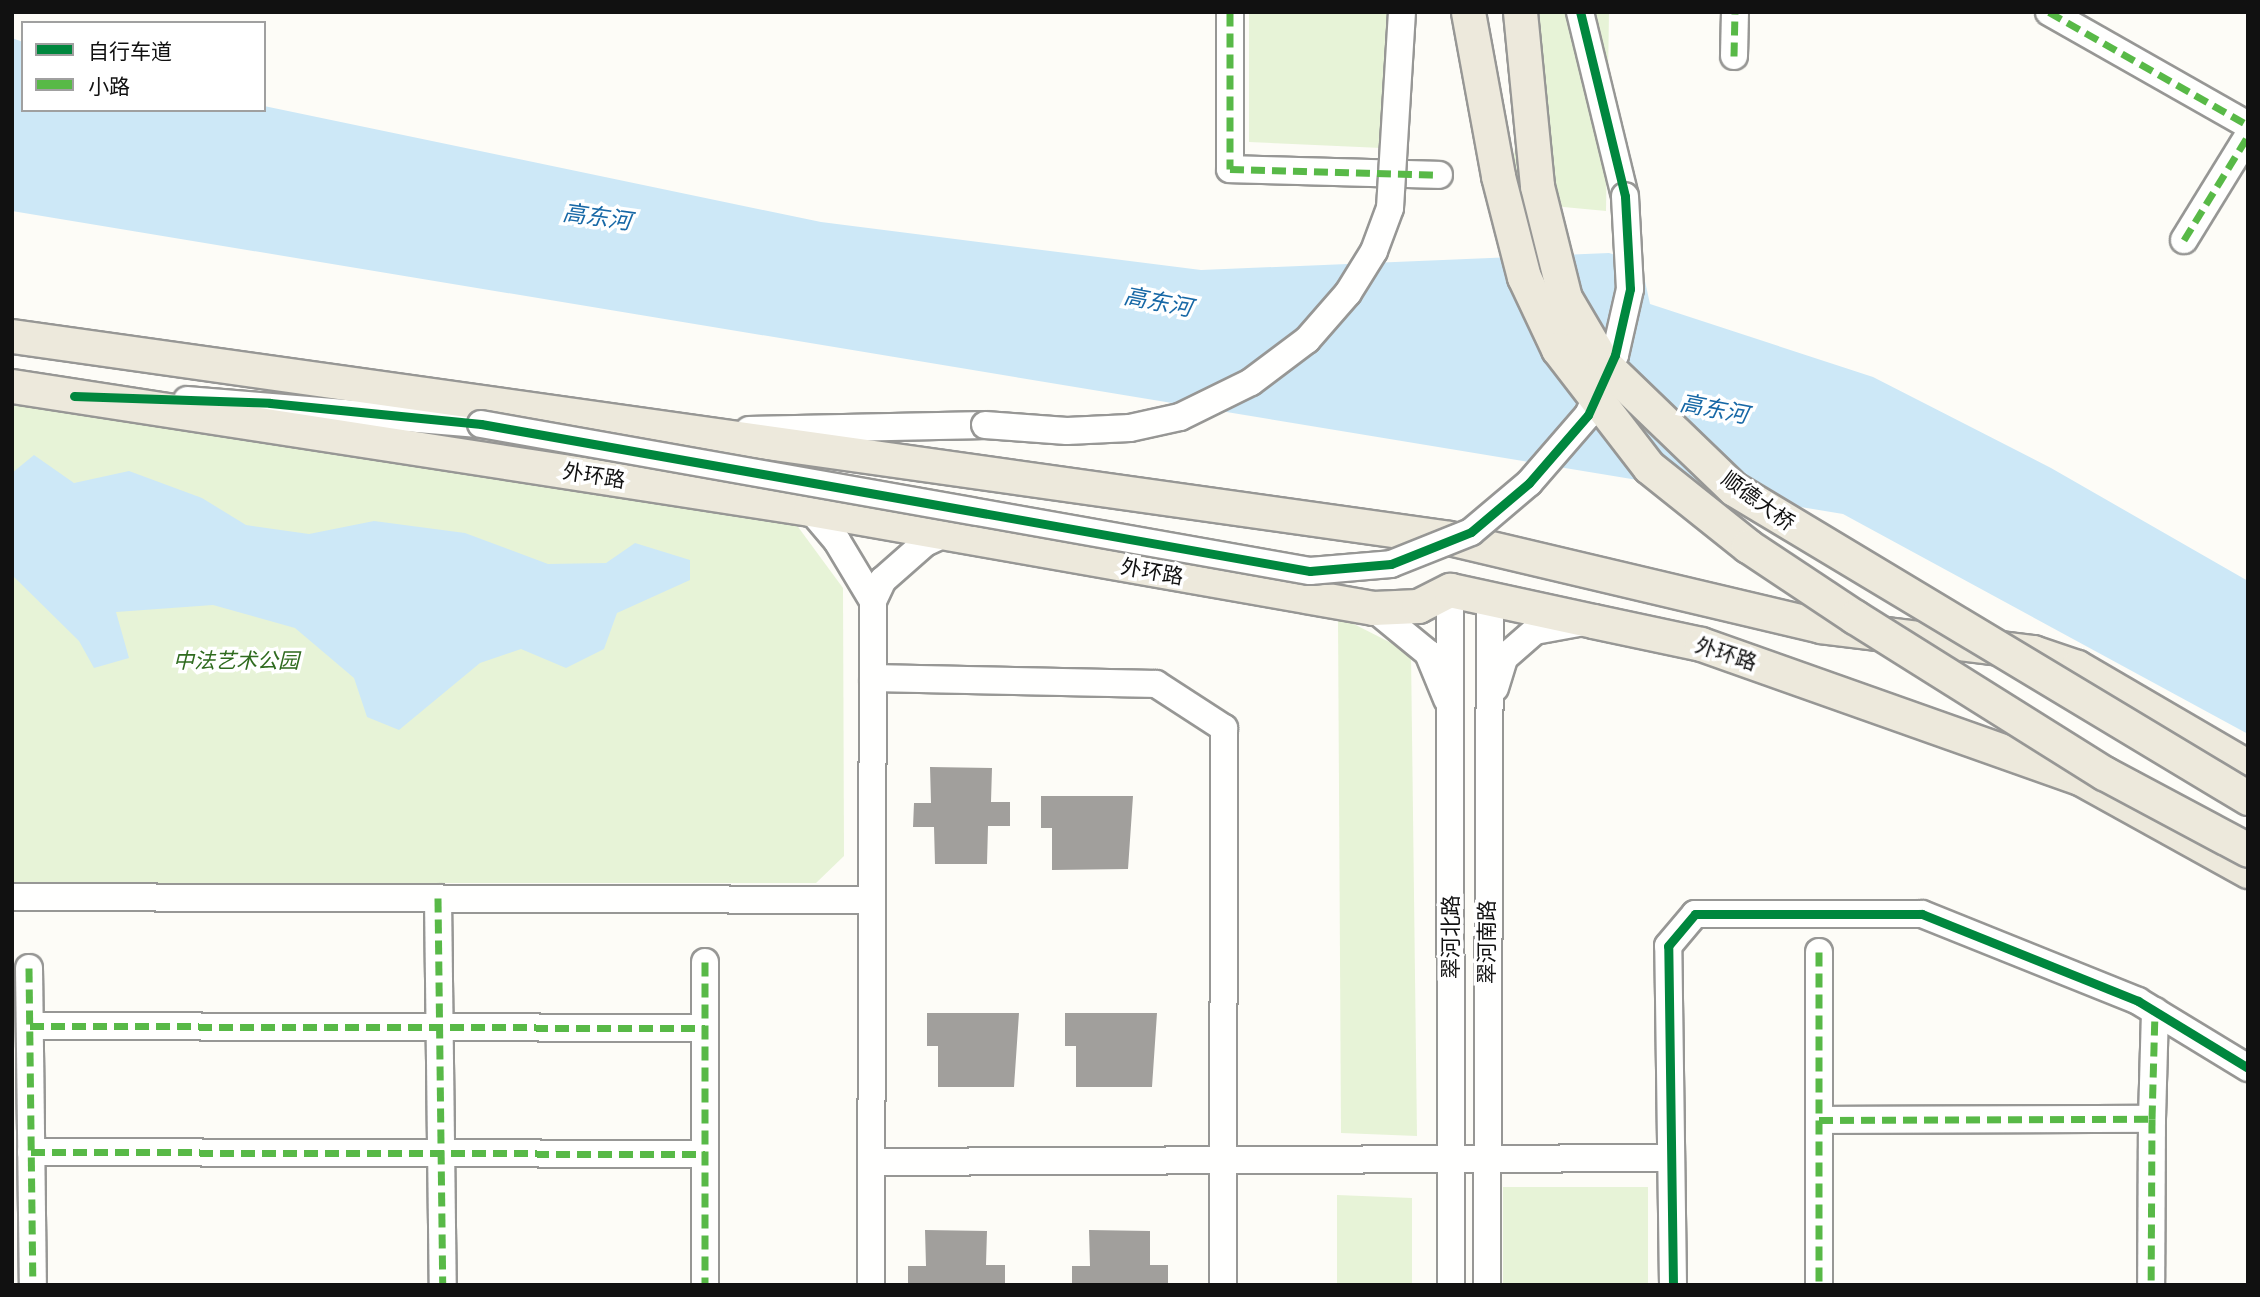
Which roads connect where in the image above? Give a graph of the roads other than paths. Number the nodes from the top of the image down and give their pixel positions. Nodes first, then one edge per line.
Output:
1 (1230, 12) edge
2 (1402, 12) edge
3 (1468, 12) edge
4 (1520, 12) edge
5 (1580, 12) edge
6 (1735, 12) edge
7 (2049, 12) edge
8 (1734, 56) dead end
9 (2248, 125) edge
10 (2248, 135) edge
11 (1439, 175) dead end
12 (2184, 240) dead end
13 (12, 336) edge
14 (12, 386) edge
15 (74, 396) junction
16 (707, 433) junction
17 (810, 509) junction
18 (944, 534) junction
19 (1449, 538) junction
20 (1492, 546) junction
21 (1450, 590) junction
22 (1490, 598) junction
23 (873, 601) junction
24 (1373, 608) junction
25 (1593, 621) junction
26 (873, 678) junction
27 (1451, 710) junction
28 (1487, 713) junction
29 (2248, 766) edge
30 (2248, 798) edge
31 (2248, 850) edge
32 (2248, 872) edge
33 (12, 897) edge
34 (438, 898) junction
35 (872, 900) junction
36 (1819, 952) dead end
37 (705, 962) dead end
38 (29, 968) dead end
39 (2155, 1011) junction
40 (30, 1026) junction
41 (440, 1027) junction
42 (705, 1028) junction
43 (2248, 1068) edge
44 (2152, 1119) junction
45 (1819, 1120) junction
46 (31, 1152) junction
47 (441, 1153) junction
48 (705, 1154) junction
49 (1671, 1158) junction
50 (1487, 1160) junction
51 (1222, 1161) junction
52 (871, 1162) junction
53 (1451, 1162) junction
54 (33, 1285) edge
55 (443, 1285) edge
56 (705, 1285) edge
57 (871, 1285) edge
58 (1223, 1285) edge
59 (1451, 1285) edge
60 (1486, 1285) edge
61 (1673, 1285) edge
62 (1819, 1285) edge
63 (2151, 1285) edge

1 - 11 street
2 - 16 street, bridge
3 - 31 main road, bridge
4 - 30 main road, 顺德大桥, bridge
5 - 15 street, bridge
6 - 8 street
7 - 9 street
10 - 12 street
13 - 16 main road
14 - 15 main road, 外环路
15 - 17 main road, 外环路
16 - 19 main road
17 - 18 main road, 外环路
17 - 23 street
18 - 23 street
18 - 24 main road, 外环路
19 - 20 main road
19 - 21 main road
20 - 22 main road
20 - 29 main road
21 - 22 main road, 外环路
21 - 24 main road, 外环路
21 - 27 street, 翠河北路
22 - 25 main road, 外环路
22 - 28 street, 翠河南路
23 - 26 street
24 - 27 street
25 - 28 street
25 - 32 main road, 外环路
26 - 35 street
26 - 51 street
27 - 53 street, 翠河北路
28 - 50 street, 翠河南路
33 - 34 street
34 - 35 street
34 - 41 street
35 - 52 street
36 - 45 street
37 - 42 street
38 - 40 street
39 - 43 street
39 - 44 street
39 - 49 street
40 - 41 street
40 - 46 street
41 - 42 street
41 - 47 street
42 - 48 street
44 - 45 street
44 - 63 street
45 - 62 street
46 - 47 street
46 - 54 street
47 - 48 street
47 - 55 street
48 - 56 street
49 - 50 street
49 - 61 street
50 - 53 street
50 - 60 street, 翠河南路
51 - 52 street
51 - 53 street
51 - 58 street
52 - 57 street
53 - 59 street, 翠河北路

